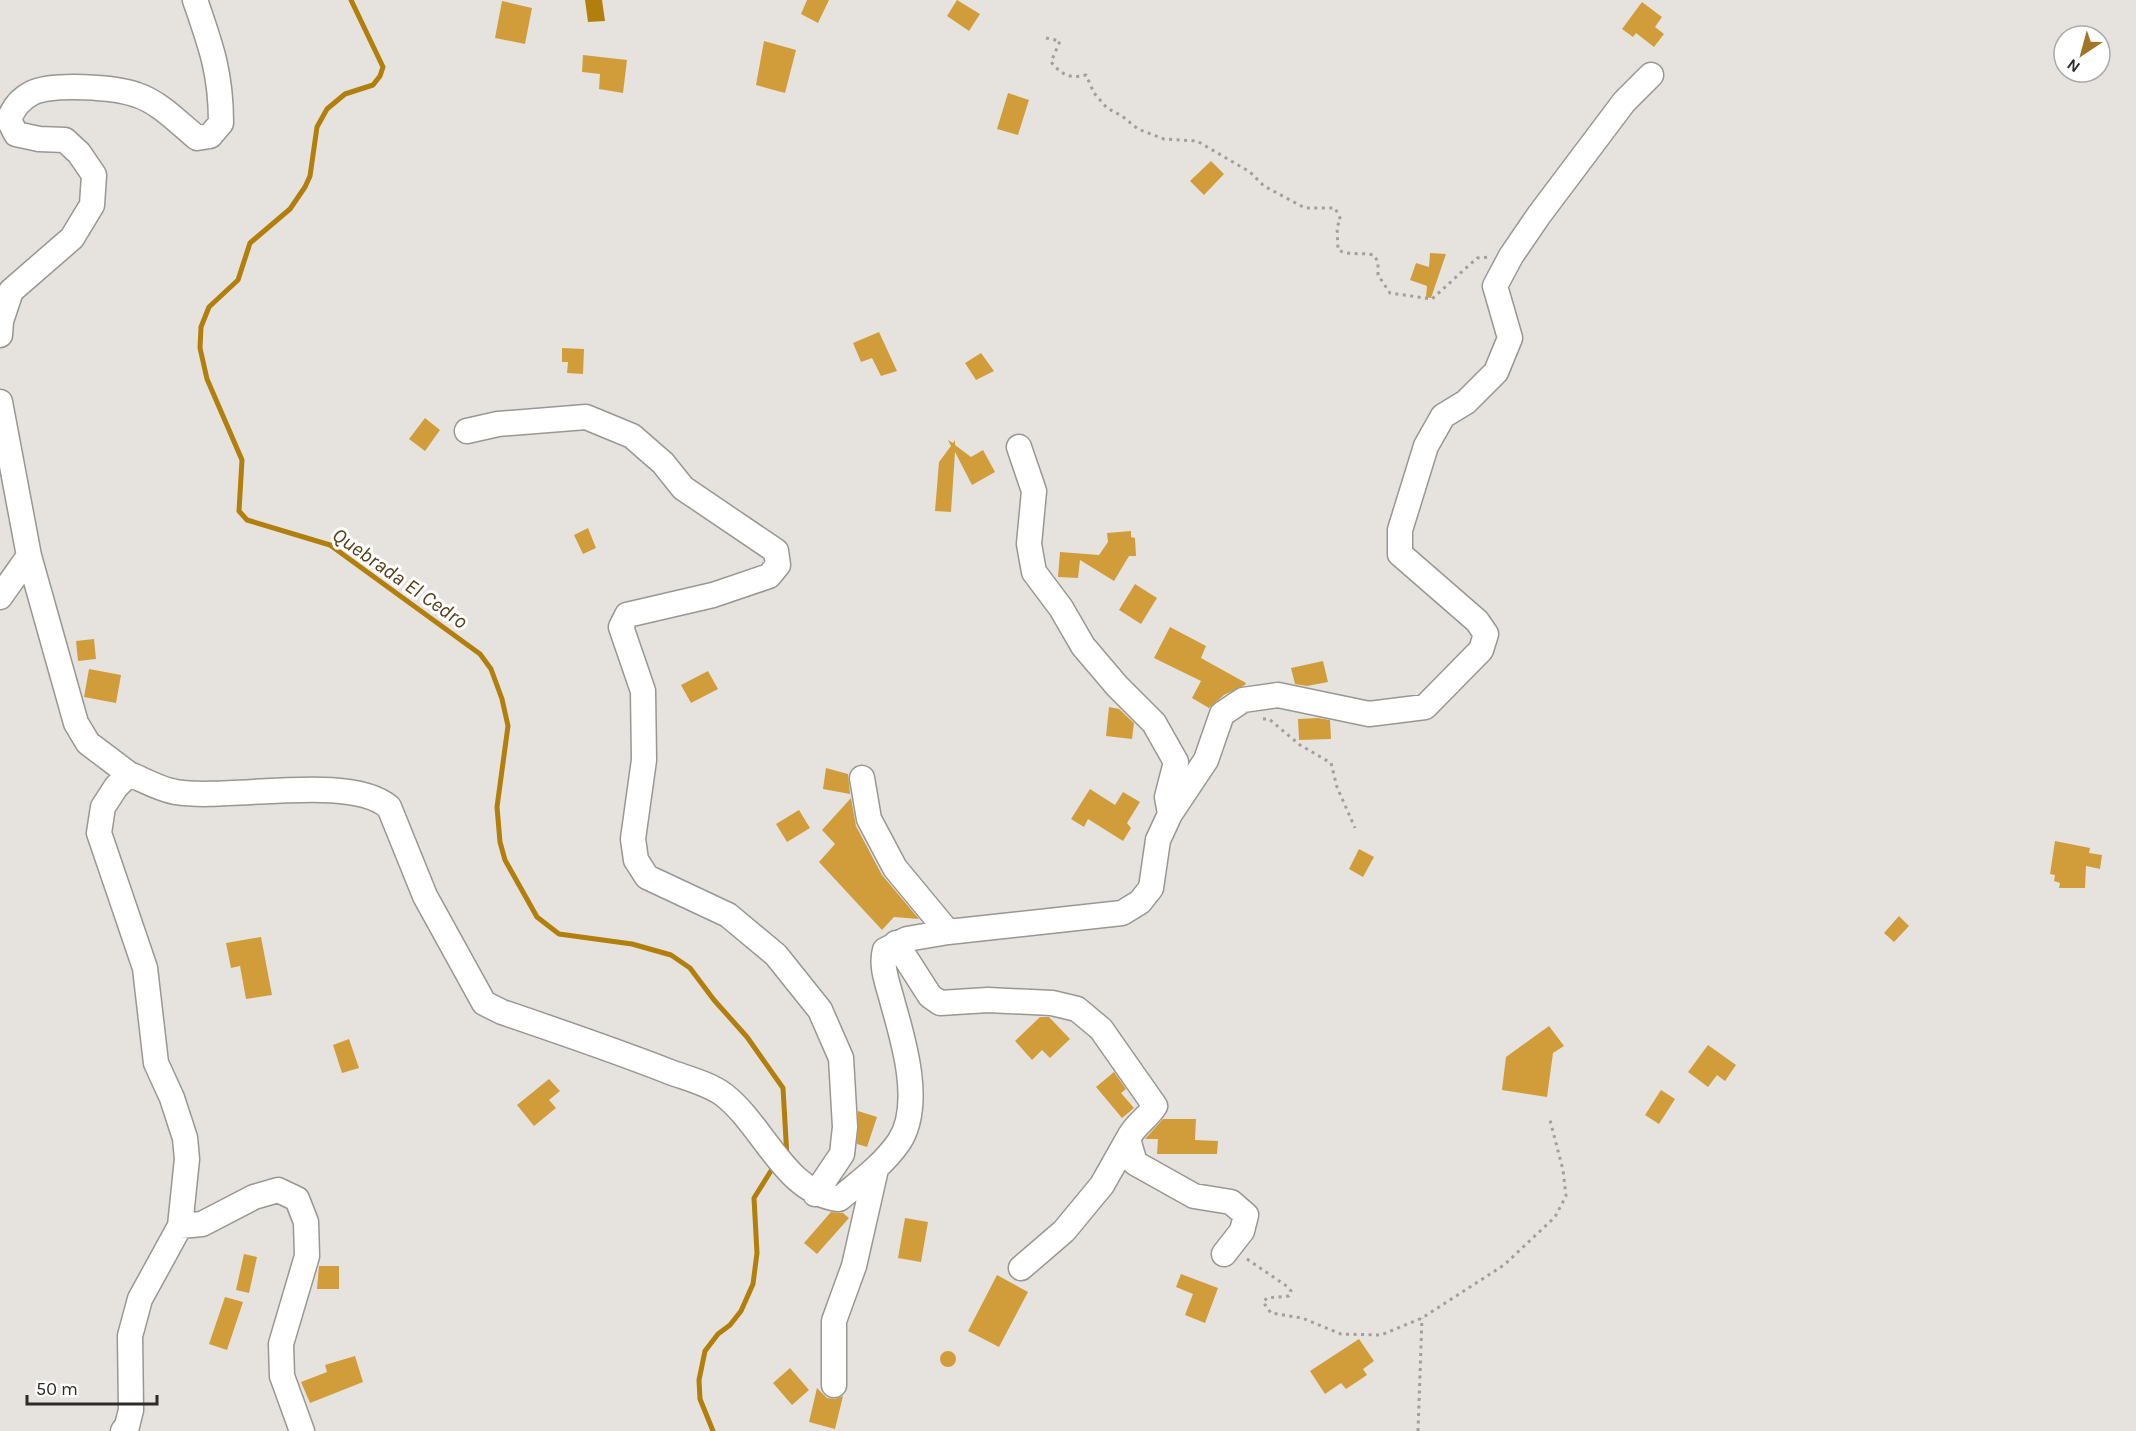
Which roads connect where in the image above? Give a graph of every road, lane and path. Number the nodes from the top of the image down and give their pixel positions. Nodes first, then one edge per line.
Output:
1 (195, 0) edge
2 (1046, 38) dead end
3 (1651, 75) dead end
4 (1511, 256) junction
5 (0, 335) edge
6 (0, 402) edge
7 (467, 431) dead end
8 (1019, 447) dead end
9 (29, 556) junction
10 (0, 597) edge
11 (1259, 719) dead end
12 (129, 774) junction
13 (861, 778) dead end
14 (1170, 814) junction
15 (1355, 828) dead end
16 (948, 932) junction
17 (896, 943) junction
18 (1550, 1120) dead end
19 (1128, 1139) junction
20 (876, 1168) junction
21 (815, 1194) junction
22 (180, 1226) junction
23 (1242, 1231) junction
24 (1224, 1254) dead end
25 (1021, 1268) dead end
26 (1422, 1318) junction
27 (834, 1385) dead end
28 (123, 1431) edge
29 (302, 1431) edge
30 (1418, 1431) edge

1 - 5 street
2 - 4 path
3 - 4 street
4 - 14 street
6 - 9 street
7 - 21 street
8 - 14 street
9 - 10 street
9 - 12 street
11 - 15 path
12 - 21 street
12 - 22 street
13 - 16 street
14 - 16 street
16 - 17 street
17 - 19 street
17 - 20 street
18 - 26 path
19 - 23 street
19 - 25 street
20 - 21 street
20 - 27 street
22 - 28 street
22 - 29 street
23 - 24 street
23 - 26 path
26 - 30 path

